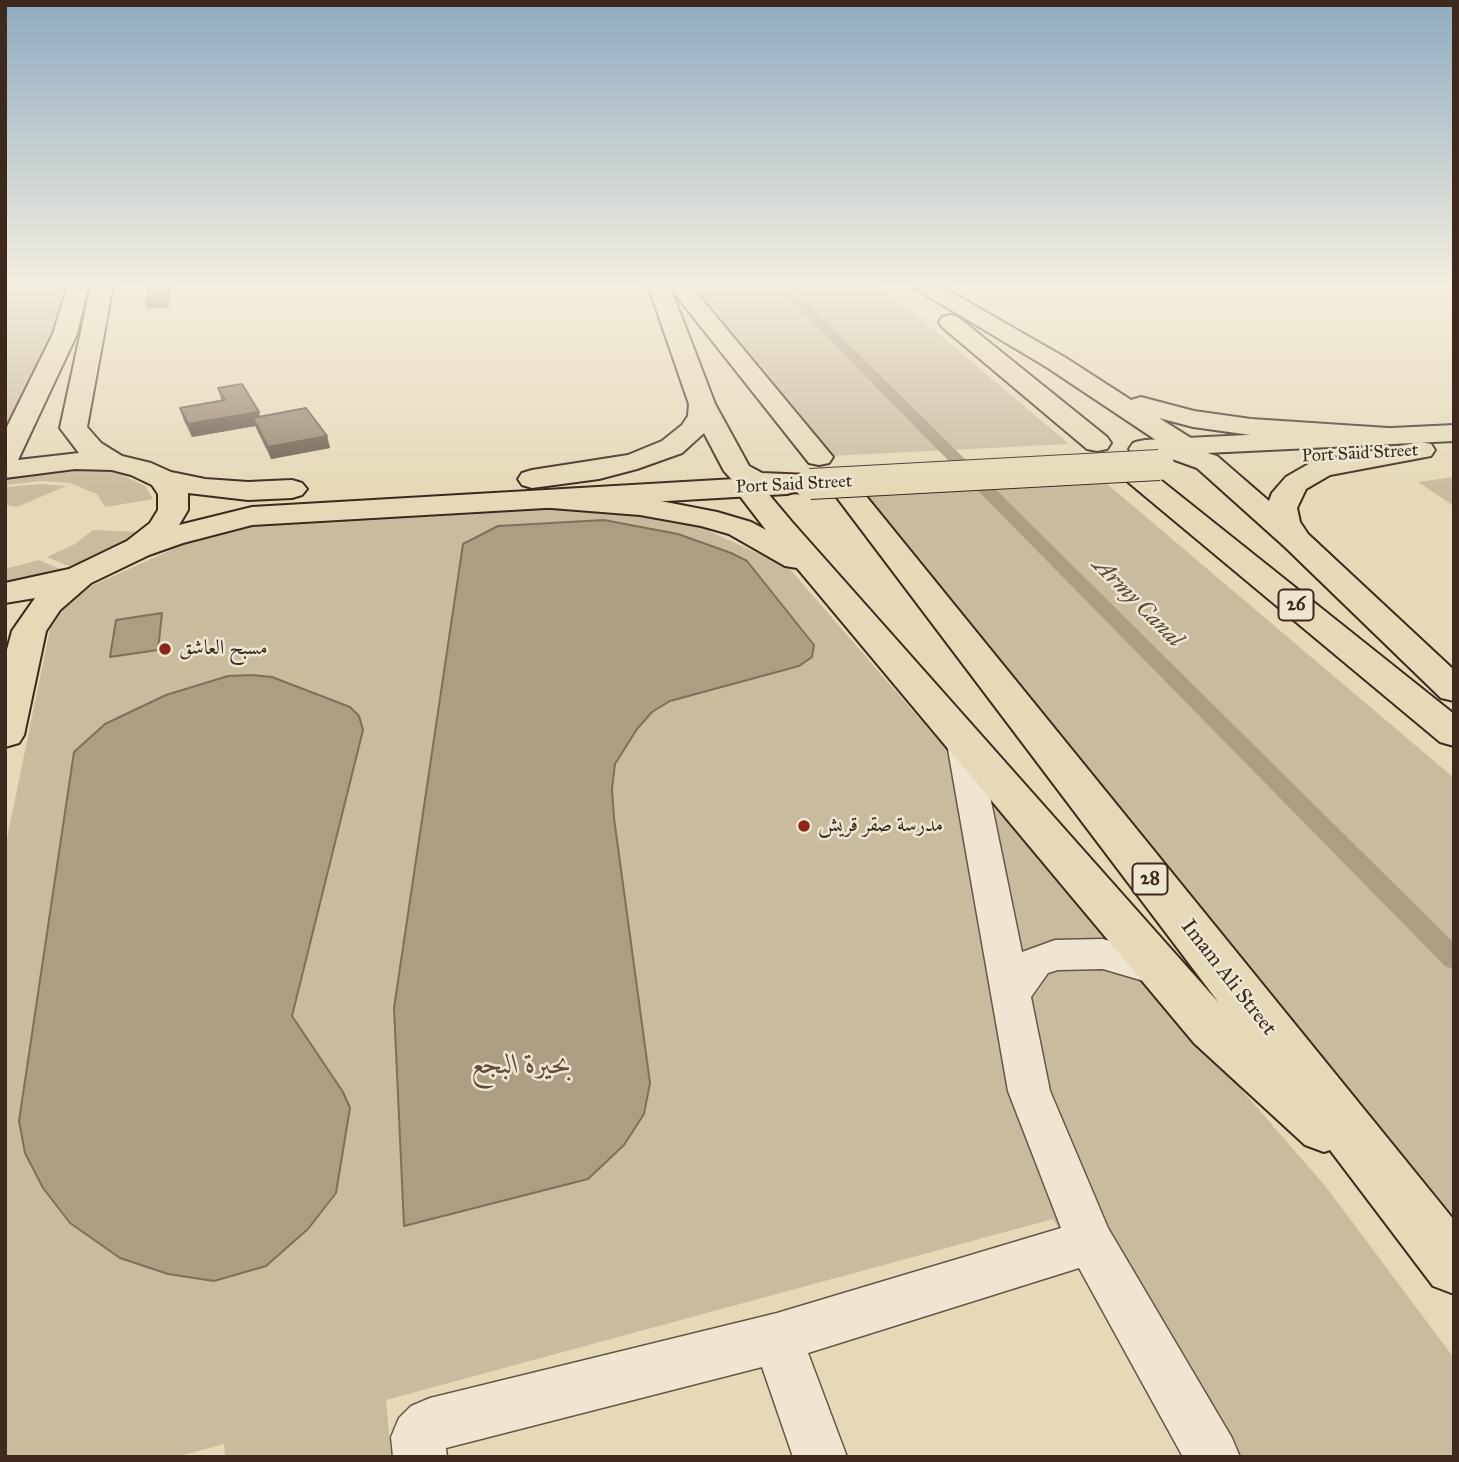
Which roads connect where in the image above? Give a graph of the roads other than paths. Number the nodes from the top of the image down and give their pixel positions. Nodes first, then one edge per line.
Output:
1 (56, 353) edge
2 (82, 353) edge
3 (684, 353) edge
4 (730, 353) edge
5 (987, 353) edge
6 (1037, 353) edge
7 (1099, 390) junction
8 (702, 404) junction
9 (1454, 433) edge
10 (1388, 436) junction
11 (1097, 443) dead end
12 (1454, 449) edge
13 (1421, 450) junction
14 (1174, 457) junction
15 (5, 459) edge
16 (112, 462) junction
17 (5, 470) edge
18 (819, 474) junction
19 (752, 478) junction
20 (162, 479) junction
21 (534, 490) junction
22 (1296, 540) junction
23 (138, 548) junction
24 (80, 576) junction
25 (822, 578) junction
26 (5, 593) edge
27 (1423, 662) junction
28 (1454, 675) edge
29 (1454, 690) edge
30 (1454, 734) edge
31 (5, 735) edge
32 (962, 738) junction
33 (1164, 973) junction
34 (1011, 994) junction
35 (1391, 1186) junction
36 (1090, 1242) junction
37 (1454, 1266) edge
38 (777, 1338) junction
39 (420, 1457) edge
40 (820, 1457) edge
41 (1213, 1457) edge

1 - 15 main road
2 - 16 main road
3 - 8 main road
4 - 18 main road, Imam Ali Street / 28
5 - 11 main road
6 - 7 main road
7 - 10 main road
7 - 14 main road
8 - 19 main road
8 - 21 main road
9 - 10 main road, Port Said Street
10 - 14 main road, Port Said Street
12 - 13 main road, Port Said Street
13 - 14 main road, Port Said Street
13 - 22 main road
14 - 18 main road, Port Said Street, bridge
14 - 22 main road
14 - 30 main road, 26
16 - 17 main road
16 - 20 main road, Port Said Street
18 - 19 main road, Port Said Street
18 - 35 main road, Imam Ali Street / 28
19 - 21 main road, Port Said Street
19 - 25 main road
20 - 21 main road, Port Said Street
20 - 23 main road
21 - 23 main road, Port Said Street
21 - 25 main road
22 - 27 main road
23 - 24 main road
24 - 26 main road
24 - 31 main road
25 - 32 main road
27 - 28 street
27 - 29 main road
32 - 33 main road
32 - 34 street
33 - 34 street
33 - 35 main road
34 - 36 street
35 - 37 main road, Imam Ali Street / 28
36 - 38 street
36 - 41 street
38 - 39 street
38 - 40 street

